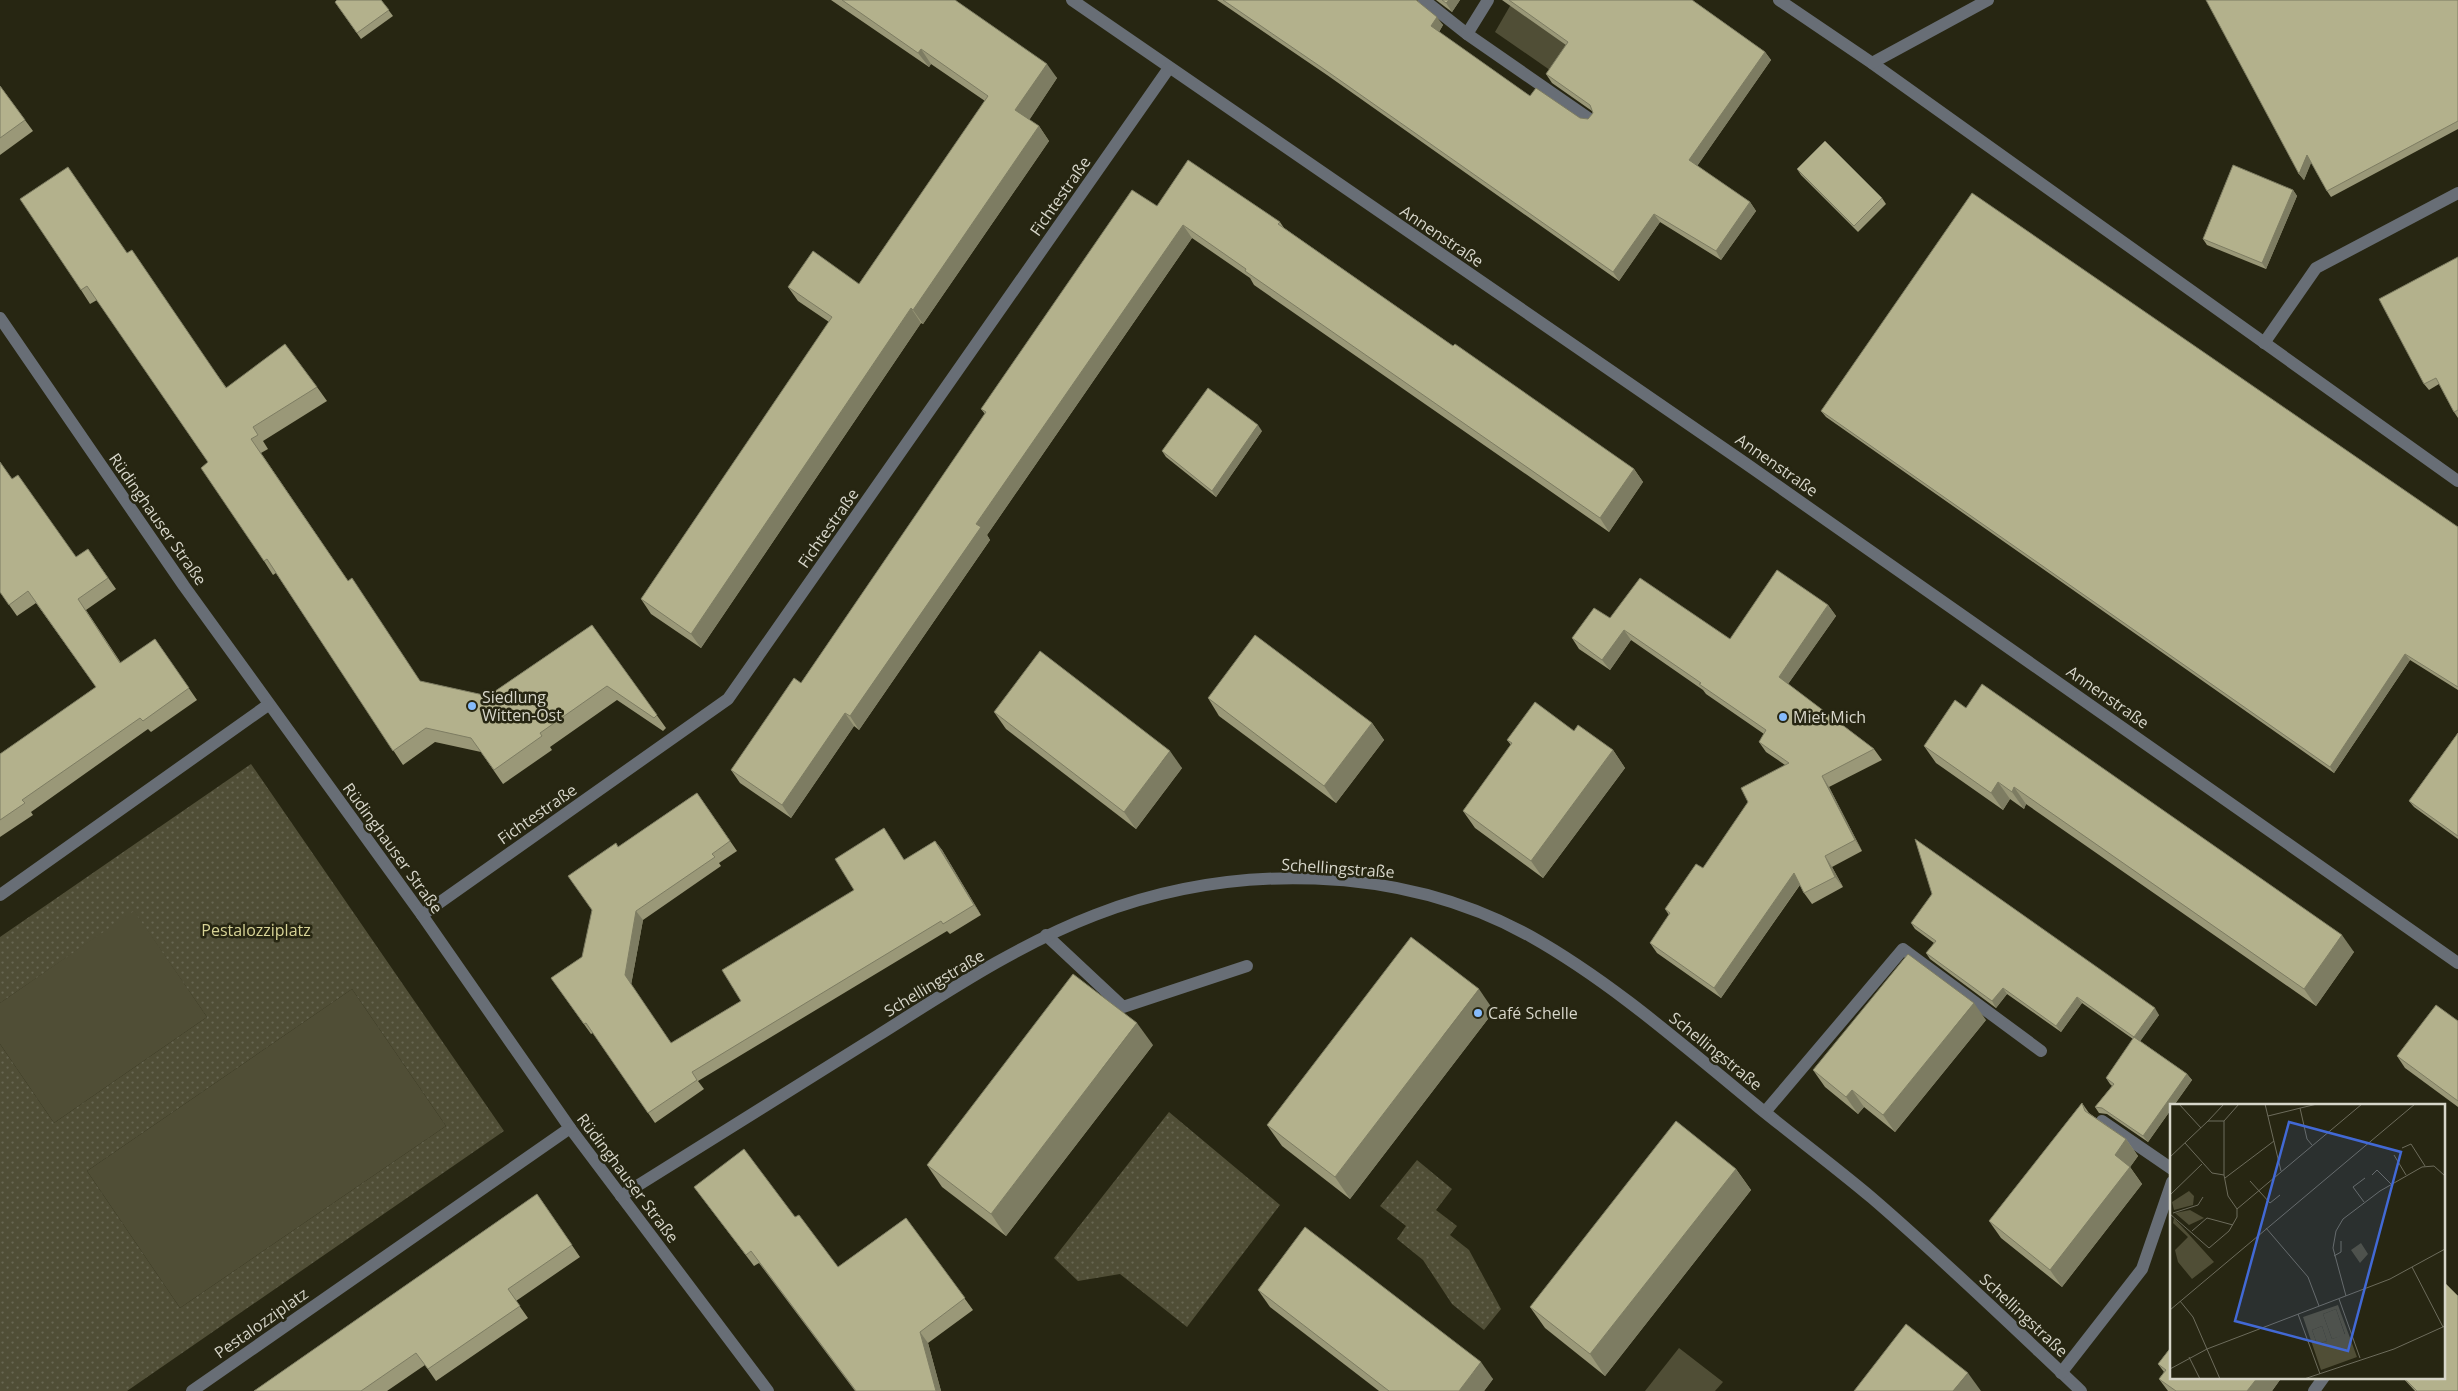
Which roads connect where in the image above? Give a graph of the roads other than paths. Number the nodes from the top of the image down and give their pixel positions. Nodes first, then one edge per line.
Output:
1 (1072, 0) edge
2 (1424, 0) edge
3 (1488, 0) edge
4 (1779, 0) edge
5 (1988, 0) edge
6 (1467, 34) junction
7 (1872, 63) junction
8 (1169, 68) junction
9 (1591, 120) edge
10 (2458, 193) edge
11 (0, 318) edge
12 (2264, 343) junction
13 (2458, 481) edge
14 (268, 705) junction
15 (0, 895) edge
16 (422, 916) junction
17 (1046, 935) junction
18 (2458, 963) edge
19 (1247, 966) dead end
20 (2041, 1051) dead end
21 (1765, 1112) junction
22 (2102, 1121) edge
23 (570, 1128) junction
24 (2170, 1168) edge
25 (2170, 1188) edge
26 (620, 1196) junction
27 (2061, 1373) junction
28 (2323, 1378) edge
29 (192, 1391) edge
30 (768, 1391) edge
31 (2081, 1391) edge
32 (2314, 1391) edge

1 - 8 street, Annenstraße
2 - 6 street
3 - 6 street
4 - 7 street
5 - 7 street
6 - 9 street
7 - 12 street
8 - 16 street, Fichtestraße
8 - 18 street, Annenstraße
10 - 12 street
11 - 14 street, Rüdinghauser Straße
12 - 13 street
14 - 15 street
14 - 16 street, Rüdinghauser Straße
16 - 23 street, Rüdinghauser Straße
17 - 19 street
17 - 21 street, Schellingstraße
17 - 26 street, Schellingstraße
20 - 21 street
21 - 27 street, Schellingstraße
22 - 24 street
23 - 26 street, Rüdinghauser Straße
23 - 29 street, Pestalozziplatz
25 - 27 street
26 - 30 street, Rüdinghauser Straße
27 - 31 street, Schellingstraße
28 - 32 street

